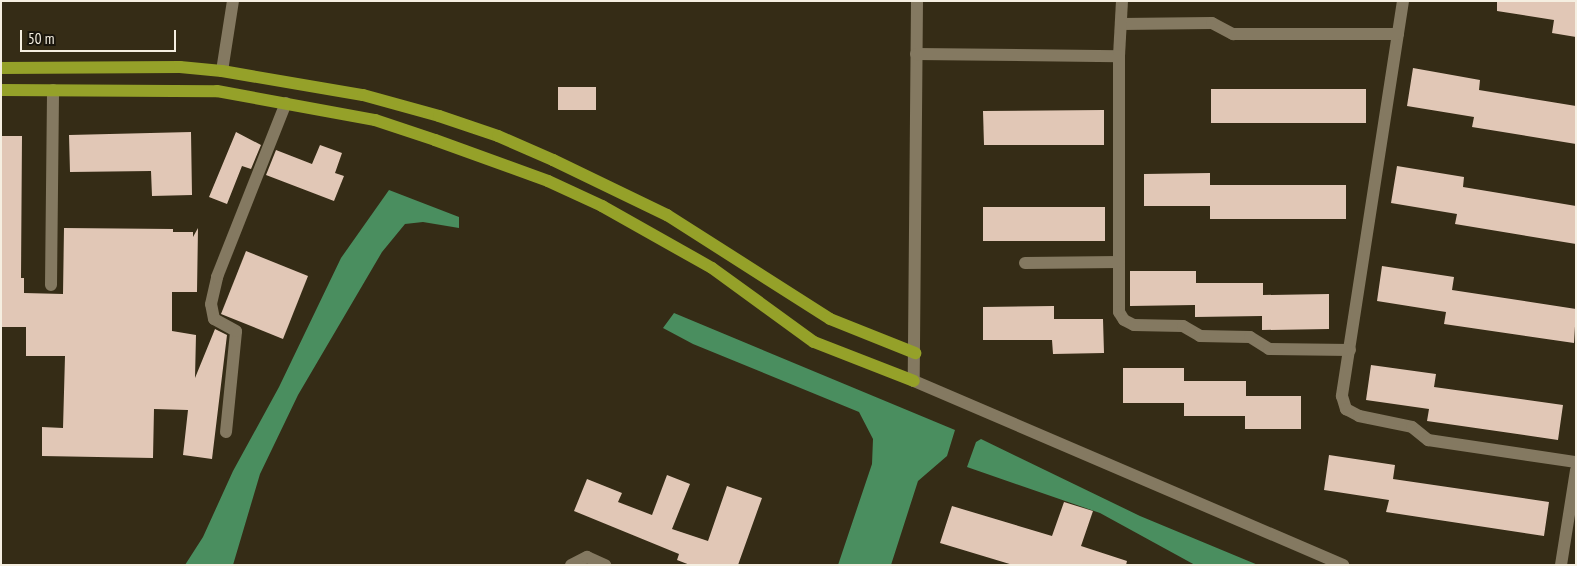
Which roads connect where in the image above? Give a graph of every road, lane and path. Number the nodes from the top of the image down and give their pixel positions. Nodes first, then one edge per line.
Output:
1 (232, 1) edge
2 (917, 1) edge
3 (1122, 1) edge
4 (1403, 1) edge
5 (1121, 24) junction
6 (1398, 34) junction
7 (916, 54) junction
8 (1119, 56) junction
9 (1, 68) edge
10 (222, 71) junction
11 (1, 90) edge
12 (53, 90) junction
13 (286, 103) junction
14 (1119, 262) junction
15 (1025, 263) dead end
16 (51, 285) dead end
17 (1350, 350) junction
18 (915, 353) junction
19 (914, 382) junction
20 (226, 432) dead end
21 (1576, 462) edge
22 (1576, 470) edge
23 (571, 565) edge
24 (605, 565) edge
25 (1343, 565) edge
26 (1560, 565) edge

1 - 10 street
2 - 7 street
3 - 5 street
4 - 6 street
5 - 6 street
5 - 8 street
6 - 17 street
7 - 8 street
7 - 18 street
8 - 14 street
9 - 10 main road
10 - 18 main road
11 - 12 main road
12 - 13 main road
12 - 16 street
13 - 19 main road
13 - 20 street
14 - 15 street
14 - 17 street
17 - 21 street
18 - 19 street
19 - 25 street
22 - 26 street
23 - 24 street

